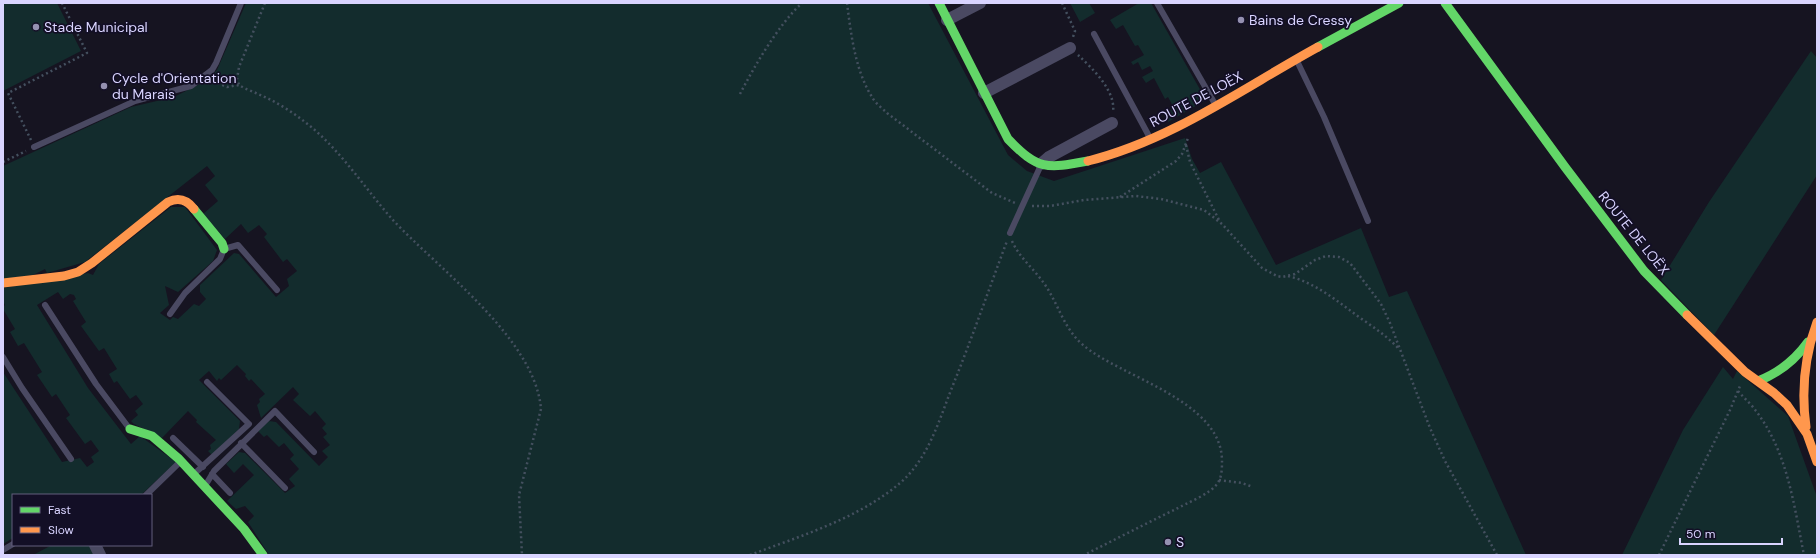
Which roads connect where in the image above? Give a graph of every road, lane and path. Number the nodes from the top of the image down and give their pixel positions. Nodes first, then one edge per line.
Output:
1 (62, 3) edge
2 (241, 3) edge
3 (265, 3) edge
4 (802, 3) edge
5 (939, 3) edge
6 (980, 3) edge
7 (1062, 3) edge
8 (1157, 3) edge
9 (1399, 3) edge
10 (1445, 3) edge
11 (948, 20) junction
12 (1094, 34) dead end
13 (1070, 48) junction
14 (1296, 59) junction
15 (205, 77) junction
16 (239, 85) junction
17 (984, 93) junction
18 (740, 94) dead end
19 (1216, 106) junction
20 (1112, 123) joint
21 (1191, 132) dead end
22 (1151, 139) junction
23 (1186, 145) junction
24 (34, 147) junction
25 (3, 162) edge
26 (1041, 164) junction
27 (1119, 197) dead end
28 (1368, 221) dead end
29 (1222, 224) dead end
30 (1010, 233) junction
31 (224, 249) junction
32 (1339, 257) dead end
33 (1288, 276) dead end
34 (3, 284) edge
35 (277, 290) dead end
36 (45, 306) dead end
37 (170, 314) dead end
38 (1817, 322) edge
39 (1811, 336) junction
40 (1400, 350) junction
41 (3, 357) edge
42 (1744, 372) junction
43 (1758, 381) junction
44 (207, 382) dead end
45 (1738, 391) junction
46 (130, 429) joint
47 (1807, 434) junction
48 (173, 438) dead end
49 (241, 443) junction
50 (314, 452) dead end
51 (71, 459) dead end
52 (181, 461) junction
53 (1817, 462) edge
54 (203, 467) junction
55 (212, 474) junction
56 (193, 475) junction
57 (1219, 480) junction
58 (204, 487) junction
59 (1253, 487) dead end
60 (285, 488) dead end
61 (147, 494) edge
62 (230, 494) dead end
63 (12, 545) edge
64 (95, 546) edge
65 (3, 550) edge
66 (100, 555) edge
67 (263, 555) edge
68 (522, 555) edge
69 (750, 555) edge
70 (1084, 555) edge
71 (1497, 555) edge
72 (1659, 555) edge
73 (1804, 555) edge

1 - 24 path
2 - 15 lane
3 - 16 path
4 - 18 path
5 - 11 street, ROUTE DE LOËX
6 - 11 street
7 - 13 path
8 - 19 lane
9 - 14 street, ROUTE DE LOËX
10 - 42 street, ROUTE DE LOËX
11 - 17 street, ROUTE DE LOËX
12 - 22 lane
13 - 17 street
13 - 20 path
14 - 19 street, ROUTE DE LOËX
14 - 28 lane
15 - 16 path
15 - 24 lane
16 - 68 path
17 - 26 street, ROUTE DE LOËX
19 - 22 street, ROUTE DE LOËX
20 - 26 street
21 - 23 path
22 - 26 street, ROUTE DE LOËX
23 - 27 path
23 - 29 path
24 - 25 path
26 - 30 lane
30 - 57 path
30 - 69 path
31 - 34 street
31 - 35 lane
31 - 37 lane
32 - 40 path
33 - 40 path
36 - 46 lane
38 - 39 street
39 - 43 street
39 - 47 street
40 - 71 path
41 - 51 lane
42 - 43 street, ROUTE DE LOËX
42 - 45 path
43 - 47 street, ROUTE DE LOËX
44 - 54 lane
45 - 72 path
45 - 73 path
46 - 52 street
47 - 53 street, ROUTE DE LOËX
48 - 54 lane
49 - 50 lane
49 - 55 lane
49 - 60 lane
52 - 56 street
52 - 61 lane
54 - 56 lane
55 - 58 lane
55 - 62 lane
56 - 58 street
57 - 59 path
57 - 70 path
58 - 67 street
63 - 65 lane
64 - 66 street

